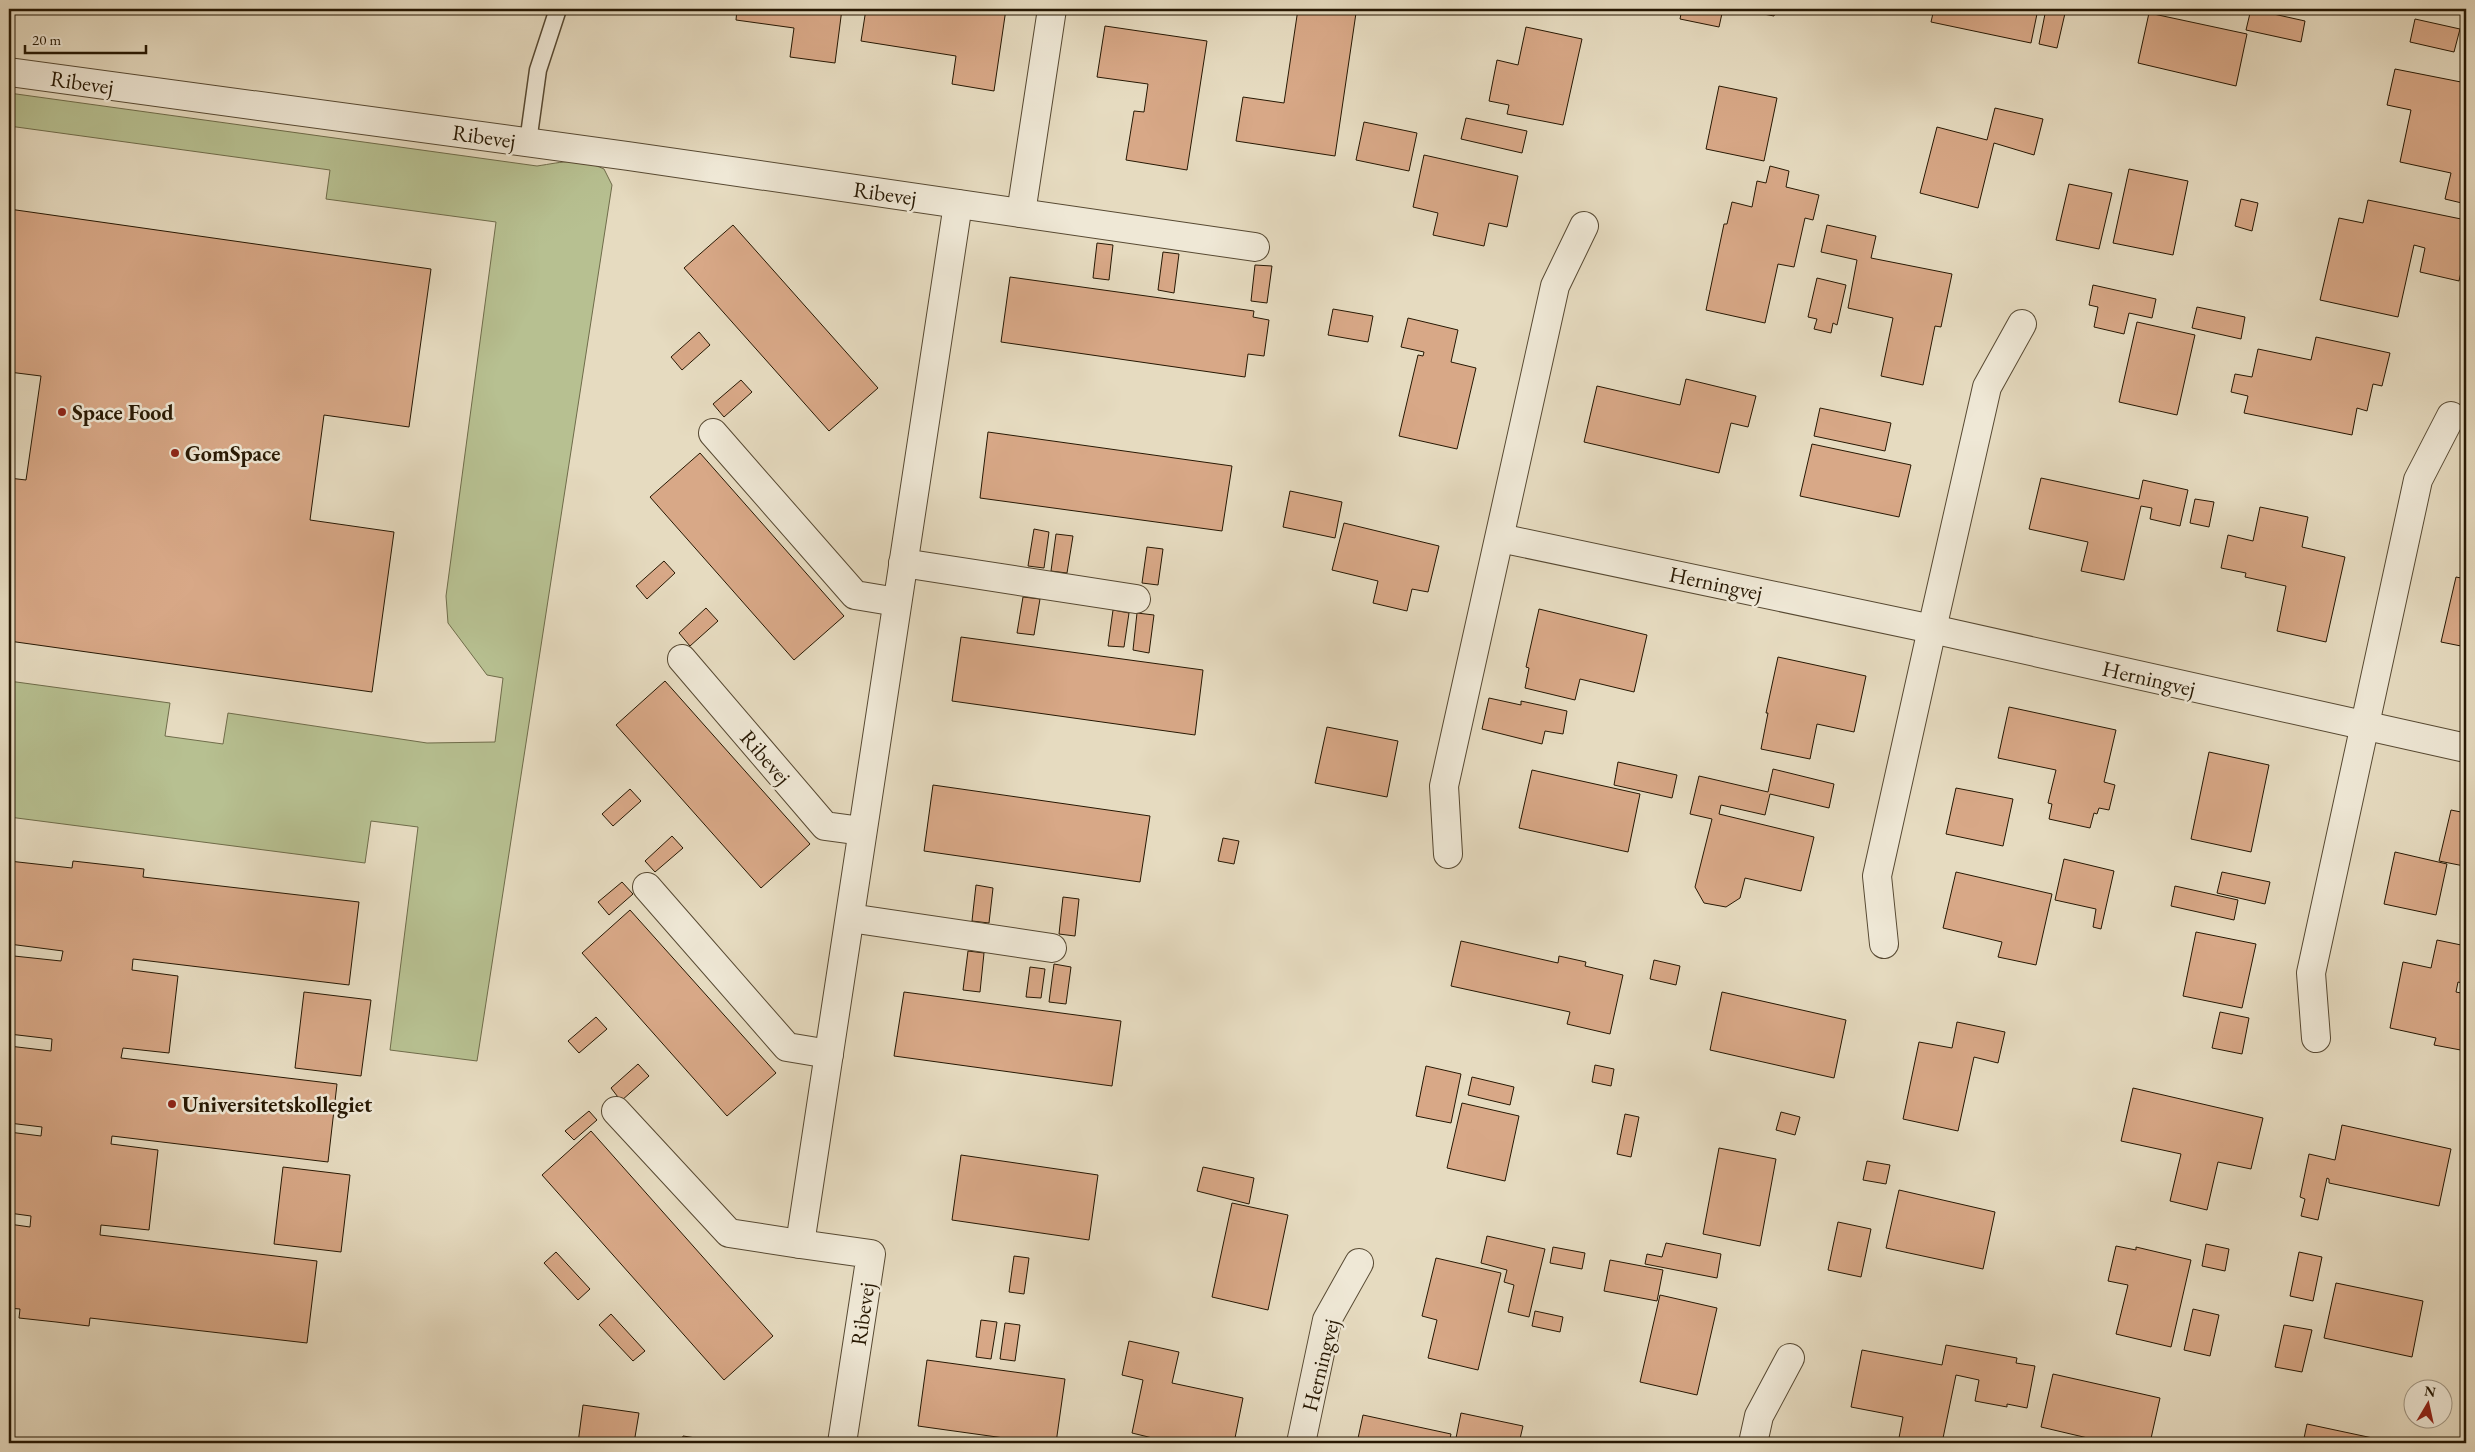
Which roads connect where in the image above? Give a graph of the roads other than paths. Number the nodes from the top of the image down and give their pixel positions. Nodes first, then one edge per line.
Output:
1 (558, 9) edge
2 (1052, 9) edge
3 (9, 72) edge
4 (528, 142) junction
5 (958, 204) junction
6 (1020, 213) junction
7 (1584, 226) dead end
8 (1255, 247) dead end
9 (2022, 324) dead end
10 (2451, 416) dead end
11 (713, 433) dead end
12 (1500, 538) junction
13 (903, 563) junction
14 (1136, 600) dead end
15 (897, 602) junction
16 (1932, 629) junction
17 (682, 659) dead end
18 (2366, 726) junction
19 (2466, 748) edge
20 (862, 831) junction
21 (1448, 854) dead end
22 (646, 888) dead end
23 (850, 918) junction
24 (1884, 944) dead end
25 (1052, 948) dead end
26 (2316, 1038) dead end
27 (828, 1054) junction
28 (616, 1111) dead end
29 (800, 1244) junction
30 (1359, 1263) dead end
31 (1790, 1358) dead end
32 (842, 1443) edge
33 (1301, 1443) edge
34 (1753, 1443) edge

1 - 4 lane
2 - 6 street
3 - 4 street, Ribevej
4 - 5 street, Ribevej
5 - 6 street, Ribevej
5 - 13 street
6 - 8 street, Ribevej
7 - 12 street
9 - 16 street
10 - 18 street
11 - 15 street
12 - 16 street, Herningvej
12 - 21 street
13 - 14 street
13 - 15 street
15 - 20 street
16 - 18 street, Herningvej
16 - 24 street
17 - 20 street, Ribevej
18 - 19 street, Herningvej
18 - 26 street
20 - 23 street
22 - 27 street
23 - 25 street
23 - 27 street
27 - 29 street
28 - 29 street, Ribevej
29 - 32 street, Ribevej
30 - 33 street, Herningvej
31 - 34 street

